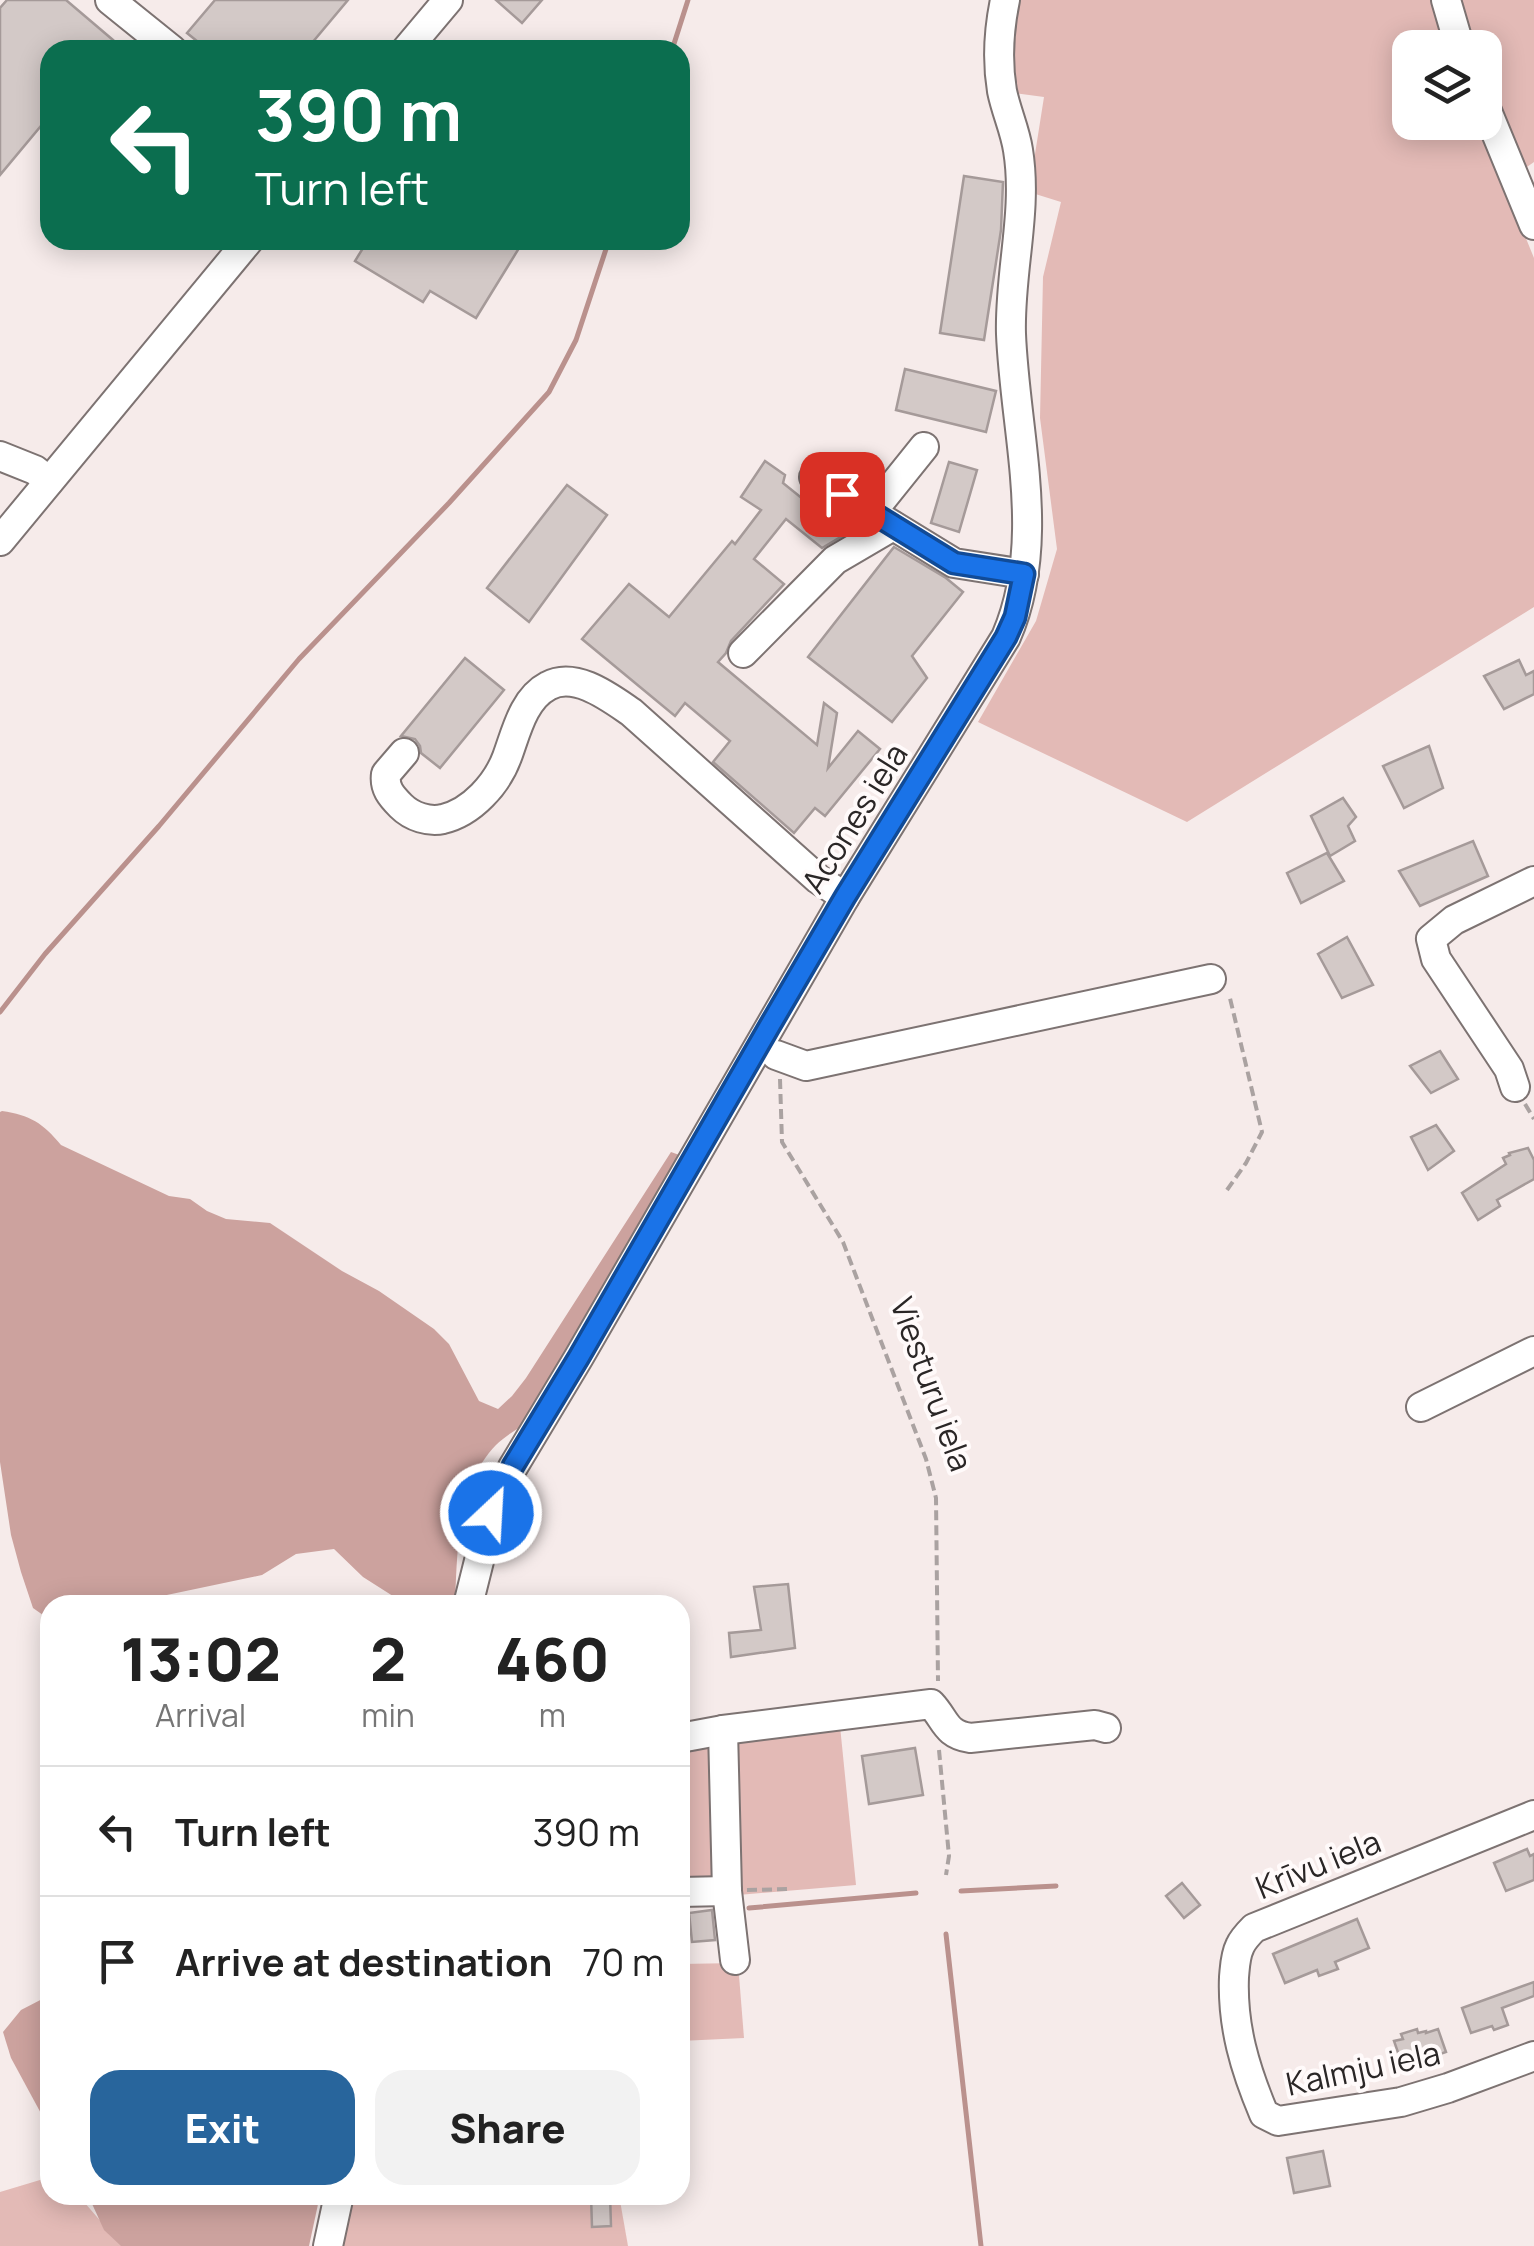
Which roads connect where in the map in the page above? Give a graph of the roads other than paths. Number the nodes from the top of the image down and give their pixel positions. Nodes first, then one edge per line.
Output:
1 (110, 0) edge
2 (448, 0) edge
3 (1005, 0) edge
4 (1446, 0) edge
5 (1455, 30) edge
6 (160, 40) edge
7 (414, 40) edge
8 (1499, 140) edge
9 (1534, 225) edge
10 (241, 250) edge
11 (924, 446) dead end
12 (0, 456) edge
13 (814, 477) dead end
14 (50, 481) junction
15 (881, 518) junction
16 (0, 541) edge
17 (1024, 574) junction
18 (743, 653) dead end
19 (404, 753) dead end
20 (1534, 882) edge
21 (845, 897) junction
22 (1210, 979) road end
23 (776, 1055) road end
24 (1515, 1087) dead end
25 (1534, 1351) edge
26 (1421, 1407) dead end
27 (470, 1595) edge
28 (1106, 1728) dead end
29 (723, 1730) junction
30 (690, 1736) edge
31 (1534, 1815) edge
32 (727, 1890) junction
33 (690, 1892) edge
34 (734, 1960) dead end
35 (1534, 2056) edge
36 (1264, 2114) joint
37 (337, 2205) edge
38 (328, 2246) edge

1 - 6 street
2 - 7 street
3 - 17 street, Acones iela
4 - 5 street
8 - 9 street
10 - 14 street
11 - 15 street
12 - 14 street
13 - 15 street
14 - 16 street
15 - 17 street
15 - 18 street
17 - 21 street, Acones iela
19 - 21 street
20 - 24 street
21 - 27 street, Acones iela
22 - 23 street
25 - 26 street
28 - 29 street
29 - 30 street
29 - 32 street
31 - 36 street, Krīvu iela
32 - 33 street
32 - 34 street
35 - 36 street, Kalmju iela
37 - 38 street

